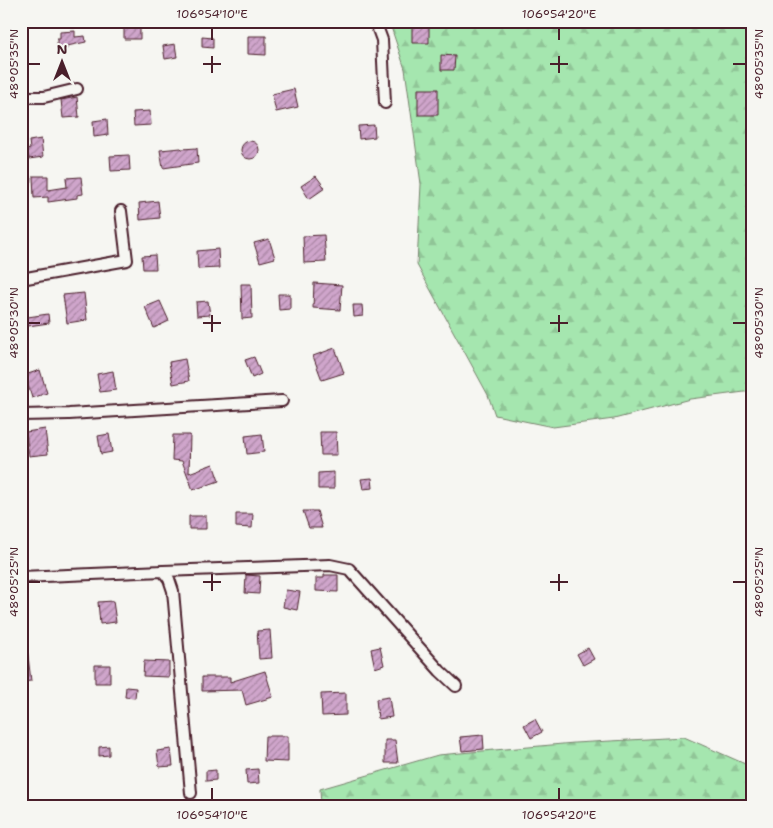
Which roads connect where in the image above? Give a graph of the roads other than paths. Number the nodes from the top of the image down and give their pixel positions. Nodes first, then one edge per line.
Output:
1 (375, 21) edge
2 (77, 89) dead end
3 (21, 97) edge
4 (385, 103) dead end
5 (120, 211) dead end
6 (21, 278) edge
7 (282, 400) dead end
8 (21, 415) edge
9 (162, 571) junction
10 (21, 577) edge
11 (456, 686) dead end
12 (191, 793) dead end

1 - 4 street
2 - 3 street
5 - 6 street
7 - 8 street
9 - 10 street
9 - 11 street
9 - 12 street

